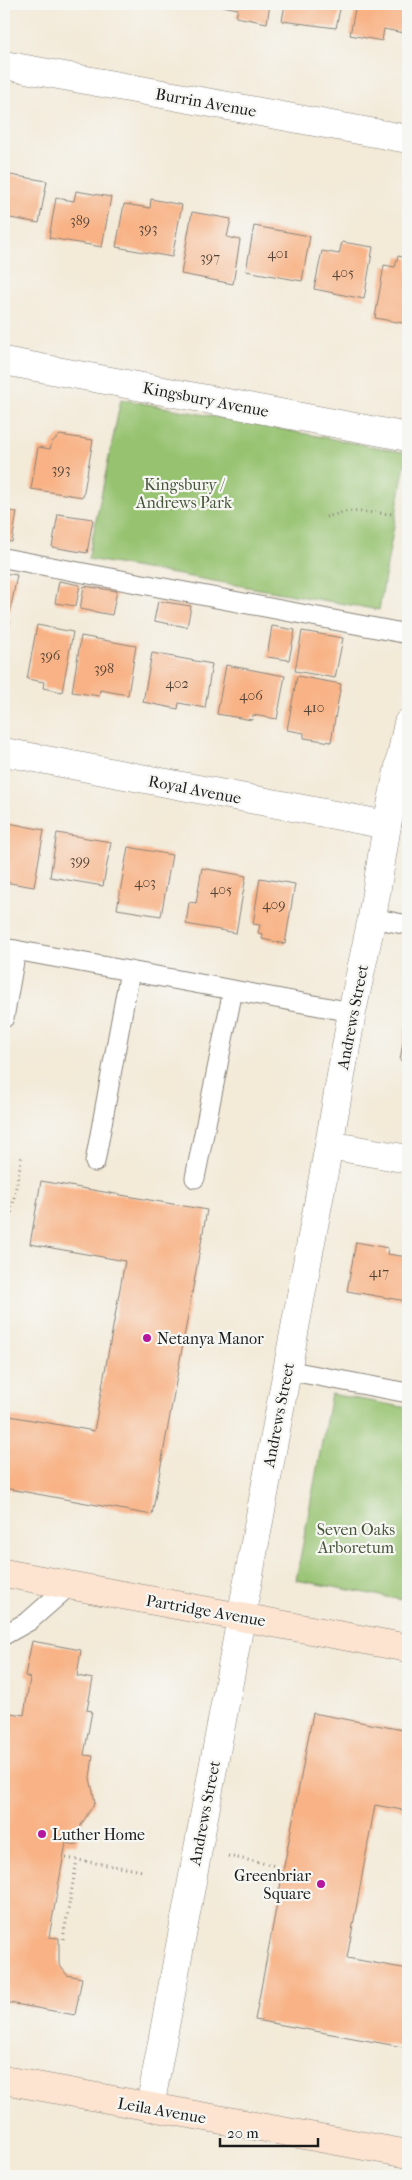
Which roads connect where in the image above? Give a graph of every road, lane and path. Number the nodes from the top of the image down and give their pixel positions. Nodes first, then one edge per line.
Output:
1 (4, 65) edge
2 (408, 139) edge
3 (4, 361) edge
4 (408, 437) edge
5 (394, 514) dead end
6 (326, 518) dead end
7 (4, 558) edge
8 (408, 634) edge
9 (408, 723) edge
10 (4, 752) edge
11 (387, 825) junction
12 (372, 918) junction
13 (408, 925) edge
14 (10, 949) edge
15 (130, 971) junction
16 (233, 990) junction
17 (352, 1012) junction
18 (4, 1018) edge
19 (329, 1145) junction
20 (22, 1155) dead end
21 (408, 1159) edge
22 (95, 1162) dead end
23 (195, 1178) dead end
24 (4, 1252) edge
25 (286, 1370) junction
26 (408, 1393) edge
27 (4, 1573) edge
28 (70, 1585) junction
29 (241, 1616) junction
30 (4, 1635) edge
31 (408, 1648) edge
32 (198, 1850) junction
33 (66, 1858) dead end
34 (77, 1860) junction
35 (276, 1866) dead end
36 (143, 1871) dead end
37 (63, 1939) dead end
38 (4, 2080) edge
39 (150, 2107) junction
40 (408, 2154) edge

1 - 2 street, Burrin Avenue
3 - 4 street, Kingsbury Avenue
5 - 6 path
7 - 8 lane
9 - 11 street, Andrews Street
10 - 11 street, Royal Avenue
11 - 12 street, Andrews Street
12 - 13 lane
12 - 17 street, Andrews Street
14 - 15 lane
14 - 18 lane
15 - 16 lane
15 - 22 lane
16 - 17 lane
16 - 23 lane
17 - 19 street, Andrews Street
19 - 21 street
19 - 25 street, Andrews Street
20 - 24 path
25 - 26 lane
25 - 29 street, Andrews Street
27 - 28 main road, Partridge Avenue
28 - 29 main road, Partridge Avenue
28 - 30 lane
29 - 31 main road, Partridge Avenue
29 - 32 street, Andrews Street
32 - 35 path
32 - 39 street, Andrews Street
33 - 34 path
34 - 36 path
34 - 37 path
38 - 39 main road, Leila Avenue
39 - 40 main road, Leila Avenue

